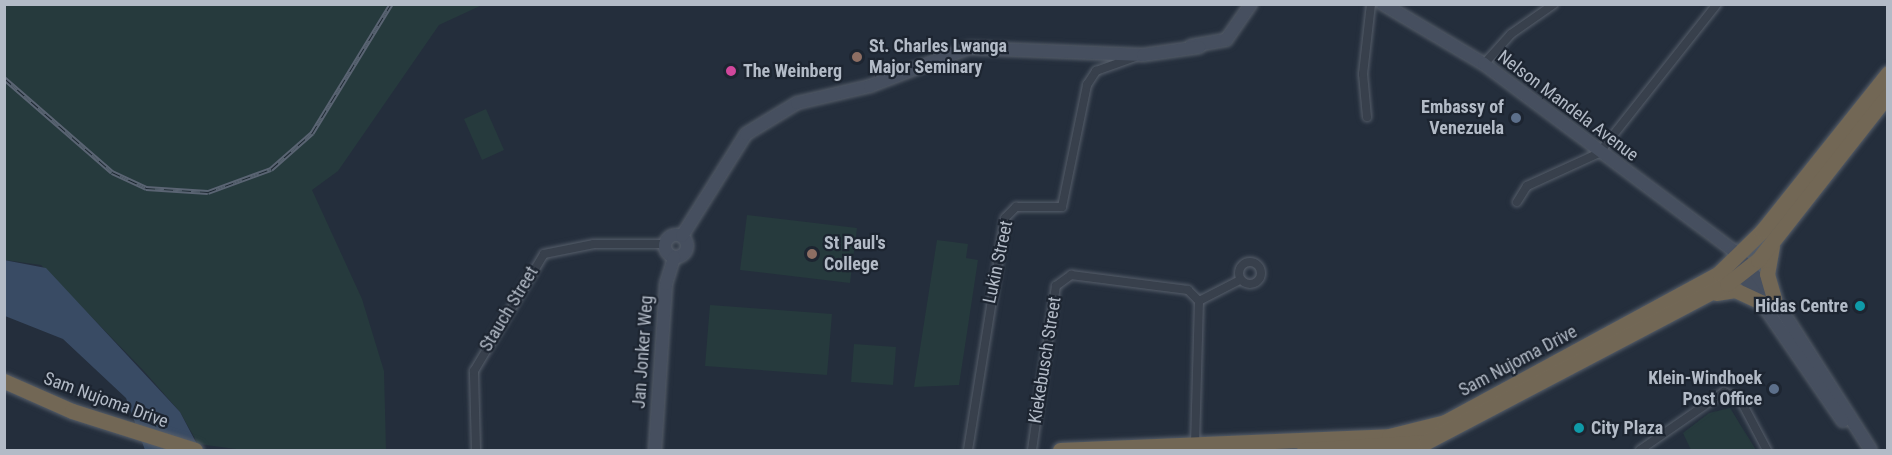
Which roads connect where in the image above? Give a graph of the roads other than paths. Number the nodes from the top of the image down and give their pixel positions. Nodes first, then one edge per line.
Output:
1 (1251, 4) edge
2 (1371, 4) edge
3 (1383, 4) edge
4 (1554, 4) edge
5 (1717, 4) edge
6 (1198, 47) junction
7 (1127, 52) junction
8 (1143, 55) junction
9 (1484, 64) junction
10 (1887, 73) edge
11 (1887, 95) edge
12 (1367, 117) dead end
13 (1599, 153) junction
14 (1517, 202) dead end
15 (682, 236) junction
16 (1772, 243) junction
17 (665, 244) junction
18 (674, 257) junction
19 (1741, 265) junction
20 (1240, 280) dead end
21 (1704, 297) junction
22 (1199, 301) junction
23 (1770, 302) junction
24 (4, 381) edge
25 (1426, 441) edge
26 (1195, 446) edge
27 (195, 450) edge
28 (476, 450) edge
29 (655, 450) edge
30 (968, 450) edge
31 (1032, 450) edge
32 (1060, 450) edge
33 (1305, 450) edge
34 (1640, 450) edge
35 (1767, 450) edge
36 (1862, 450) edge
37 (1871, 450) edge

1 - 6 main road, Jan Jonker Weg
2 - 12 street
3 - 9 main road, Nelson Mandela Avenue
4 - 9 street
5 - 13 street
6 - 7 main road, Jan Jonker Weg
6 - 8 main road, Jan Jonker Weg
7 - 8 main road, Jan Jonker Weg
7 - 15 main road, Jan Jonker Weg
8 - 30 street, Lukin Street
9 - 13 main road, Nelson Mandela Avenue
10 - 19 highway, Sam Nujoma Drive
11 - 16 highway, Sam Nujoma Drive
13 - 14 street
13 - 19 main road, Nelson Mandela Avenue
15 - 17 main road
15 - 18 main road, Jan Jonker Weg
16 - 19 highway, Sam Nujoma Drive
16 - 23 highway
17 - 18 main road
17 - 28 street, Stauch Street
18 - 29 main road, Jan Jonker Weg
19 - 21 highway, Sam Nujoma Drive
19 - 23 main road, Nelson Mandela Avenue
19 - 25 highway, Sam Nujoma Drive
20 - 22 street
21 - 23 highway
21 - 25 highway, Sam Nujoma Drive
22 - 26 street
22 - 31 street, Kiekebusch Street
23 - 36 main road, Nelson Mandela Avenue
23 - 37 main road, Nelson Mandela Avenue
24 - 27 highway, Sam Nujoma Drive
25 - 26 highway, Sam Nujoma Drive
25 - 33 highway, Sam Nujoma Drive
26 - 32 highway, Sam Nujoma Drive
34 - 35 street

